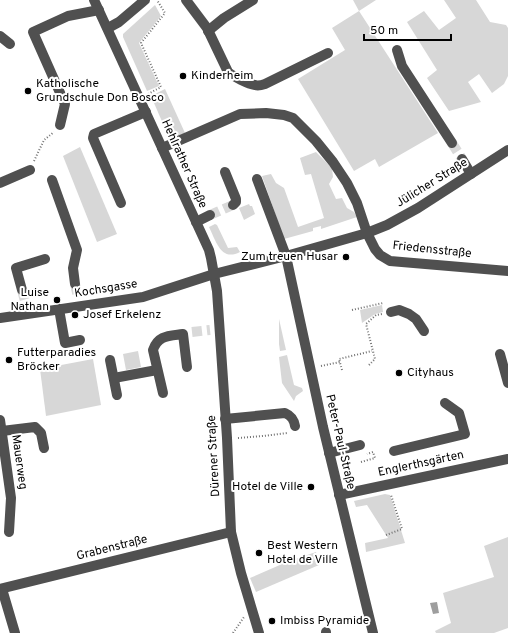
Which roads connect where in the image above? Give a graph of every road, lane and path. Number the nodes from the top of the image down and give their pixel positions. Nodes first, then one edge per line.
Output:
1 (94, 0) edge
2 (145, 0) edge
3 (157, 0) edge
4 (186, 0) edge
5 (253, 0) edge
6 (99, 10) junction
7 (108, 28) junction
8 (208, 31) junction
9 (0, 36) edge
10 (10, 44) dead end
11 (397, 50) dead end
12 (328, 53) dead end
13 (164, 86) dead end
14 (161, 87) junction
15 (147, 94) dead end
16 (146, 112) junction
17 (60, 125) joint
18 (452, 143) tunnel mouth
19 (162, 148) junction
20 (508, 150) edge
21 (462, 160) tunnel mouth
22 (30, 170) joint
23 (225, 172) dead end
24 (471, 174) junction
25 (257, 179) dead end
26 (52, 180) dead end
27 (0, 183) edge
28 (121, 203) dead end
29 (233, 204) dead end
30 (210, 215) tunnel mouth
31 (196, 222) junction
32 (367, 233) junction
33 (286, 256) junction
34 (45, 259) dead end
35 (508, 271) edge
36 (214, 274) junction
37 (75, 284) tunnel mouth
38 (22, 290) tunnel mouth
39 (383, 303) dead end
40 (60, 309) junction
41 (396, 309) joint
42 (352, 310) dead end
43 (0, 318) edge
44 (424, 331) dead end
45 (80, 340) dead end
46 (372, 351) junction
47 (500, 354) dead end
48 (110, 360) dead end
49 (340, 362) junction
50 (369, 364) dead end
51 (186, 367) dead end
52 (310, 368) junction
53 (157, 370) junction
54 (342, 370) dead end
55 (114, 378) junction
56 (508, 383) edge
57 (163, 393) dead end
58 (118, 395) dead end
59 (446, 403) dead end
60 (225, 419) junction
61 (0, 420) edge
62 (295, 426) dead end
63 (2, 431) junction
64 (278, 434) dead end
65 (249, 437) dead end
66 (360, 445) joint
67 (44, 448) dead end
68 (394, 451) dead end
69 (329, 453) junction
70 (508, 459) edge
71 (361, 462) dead end
72 (4, 475) edge
73 (387, 485) junction
74 (339, 495) junction
75 (9, 532) dead end
76 (231, 532) junction
77 (386, 535) dead end
78 (1, 589) edge
79 (252, 613) junction
80 (15, 633) edge
81 (233, 633) edge
82 (259, 633) edge
83 (373, 633) edge

1 - 6 street, Hehlrather Straße
2 - 7 street
3 - 14 path
4 - 8 street
5 - 8 street
6 - 7 street, Hehlrather Straße
6 - 17 street
7 - 16 street, Hehlrather Straße
8 - 12 street
9 - 10 street
11 - 18 street
13 - 14 path
14 - 15 path
16 - 19 street, Hehlrather Straße
16 - 28 street
17 - 22 path
19 - 31 street, Hehlrather Straße
19 - 32 street
20 - 24 street, Jülicher Straße
21 - 24 street
22 - 27 street
23 - 29 street
24 - 32 street, Jülicher Straße
25 - 33 street, Peter-Paul-Straße
26 - 37 street
30 - 31 street
31 - 36 street, Hehlrather Straße
32 - 33 street, Jülicher Straße
32 - 35 street, Friedensstraße
33 - 36 street, Jülicher Straße
33 - 52 street, Peter-Paul-Straße
34 - 38 street
36 - 40 street, Kochsgasse
36 - 60 street, Dürener Straße
39 - 42 path
40 - 43 street, Kochsgasse
40 - 45 street
41 - 44 street
41 - 46 path
46 - 49 path
46 - 50 path
47 - 56 street
48 - 55 street
49 - 52 path
49 - 54 path
51 - 53 street
52 - 69 street, Peter-Paul-Straße
53 - 55 street
53 - 57 street
55 - 58 street
59 - 68 street
60 - 62 street
60 - 76 street, Dürener Straße
61 - 63 street, Mauerweg
63 - 67 street
63 - 72 street, Mauerweg
64 - 65 path
66 - 69 street
66 - 71 path
69 - 74 street, Peter-Paul-Straße
70 - 73 street, Englerthsgärten
72 - 75 street, Mauerweg
73 - 74 street, Englerthsgärten
73 - 77 path
74 - 83 street, Peter-Paul-Straße
76 - 78 street, Grabenstraße
76 - 79 street, Dürener Straße
78 - 80 street
79 - 81 path
79 - 82 street, Dürener Straße

